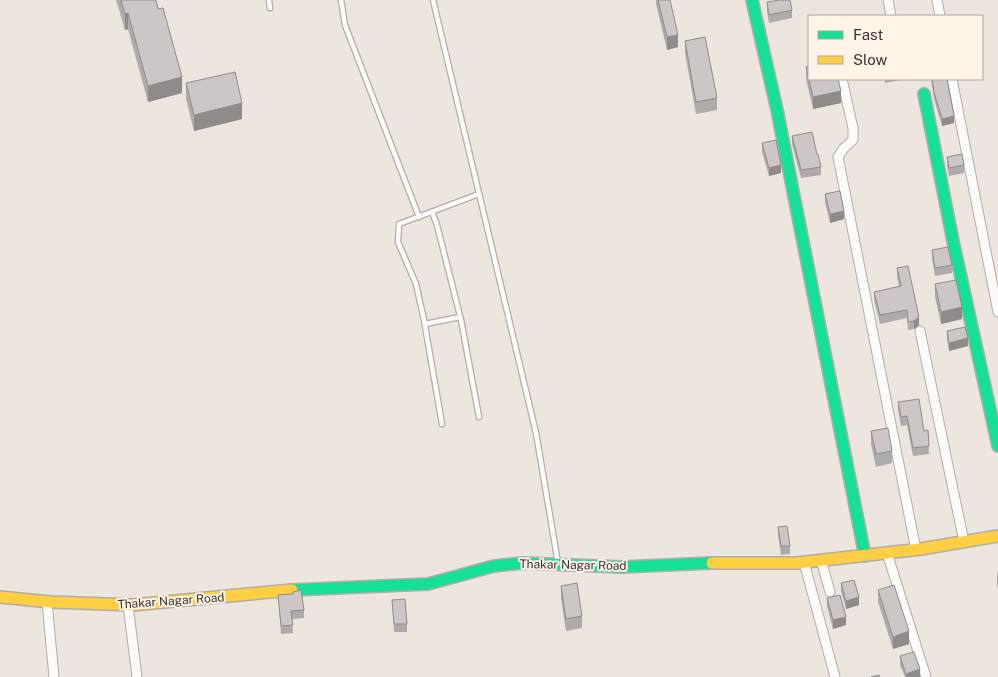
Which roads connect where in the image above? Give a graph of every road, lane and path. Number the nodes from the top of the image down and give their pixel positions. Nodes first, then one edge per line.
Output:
1 (269, 0) edge
2 (341, 0) edge
3 (433, 0) edge
4 (752, 0) edge
5 (888, 0) edge
6 (937, 0) edge
7 (270, 8) dead end
8 (891, 15) edge
9 (940, 15) edge
10 (842, 80) edge
11 (952, 80) edge
12 (924, 94) dead end
13 (479, 194) junction
14 (432, 212) junction
15 (419, 216) junction
16 (998, 312) edge
17 (460, 318) junction
18 (425, 324) junction
19 (920, 331) dead end
20 (479, 417) dead end
21 (442, 424) dead end
22 (998, 446) edge
23 (998, 536) edge
24 (964, 542) junction
25 (916, 550) junction
26 (886, 553) junction
27 (865, 556) junction
28 (821, 560) junction
29 (804, 562) junction
30 (558, 564) junction
31 (830, 592) dead end
32 (0, 597) edge
33 (47, 602) junction
34 (128, 605) junction
35 (54, 677) edge
36 (137, 677) edge
37 (835, 677) edge
38 (926, 677) edge

1 - 7 lane
2 - 15 lane
3 - 13 lane
4 - 27 street
5 - 8 street
6 - 9 street
10 - 25 street
11 - 16 street
12 - 22 street
13 - 14 lane
13 - 30 lane
14 - 15 lane
14 - 17 lane
15 - 18 lane
17 - 18 lane
17 - 20 lane
18 - 21 lane
19 - 24 street
23 - 24 street, Thakar Nagar Road
24 - 25 street, Thakar Nagar Road
25 - 26 street, Thakar Nagar Road
26 - 27 street, Thakar Nagar Road
26 - 38 street
27 - 28 street, Thakar Nagar Road
28 - 29 street, Thakar Nagar Road
28 - 31 street
29 - 30 street, Thakar Nagar Road
29 - 37 street
30 - 34 street, Thakar Nagar Road
32 - 33 street, Thakar Nagar Road
33 - 34 street, Thakar Nagar Road
33 - 35 street
34 - 36 street

